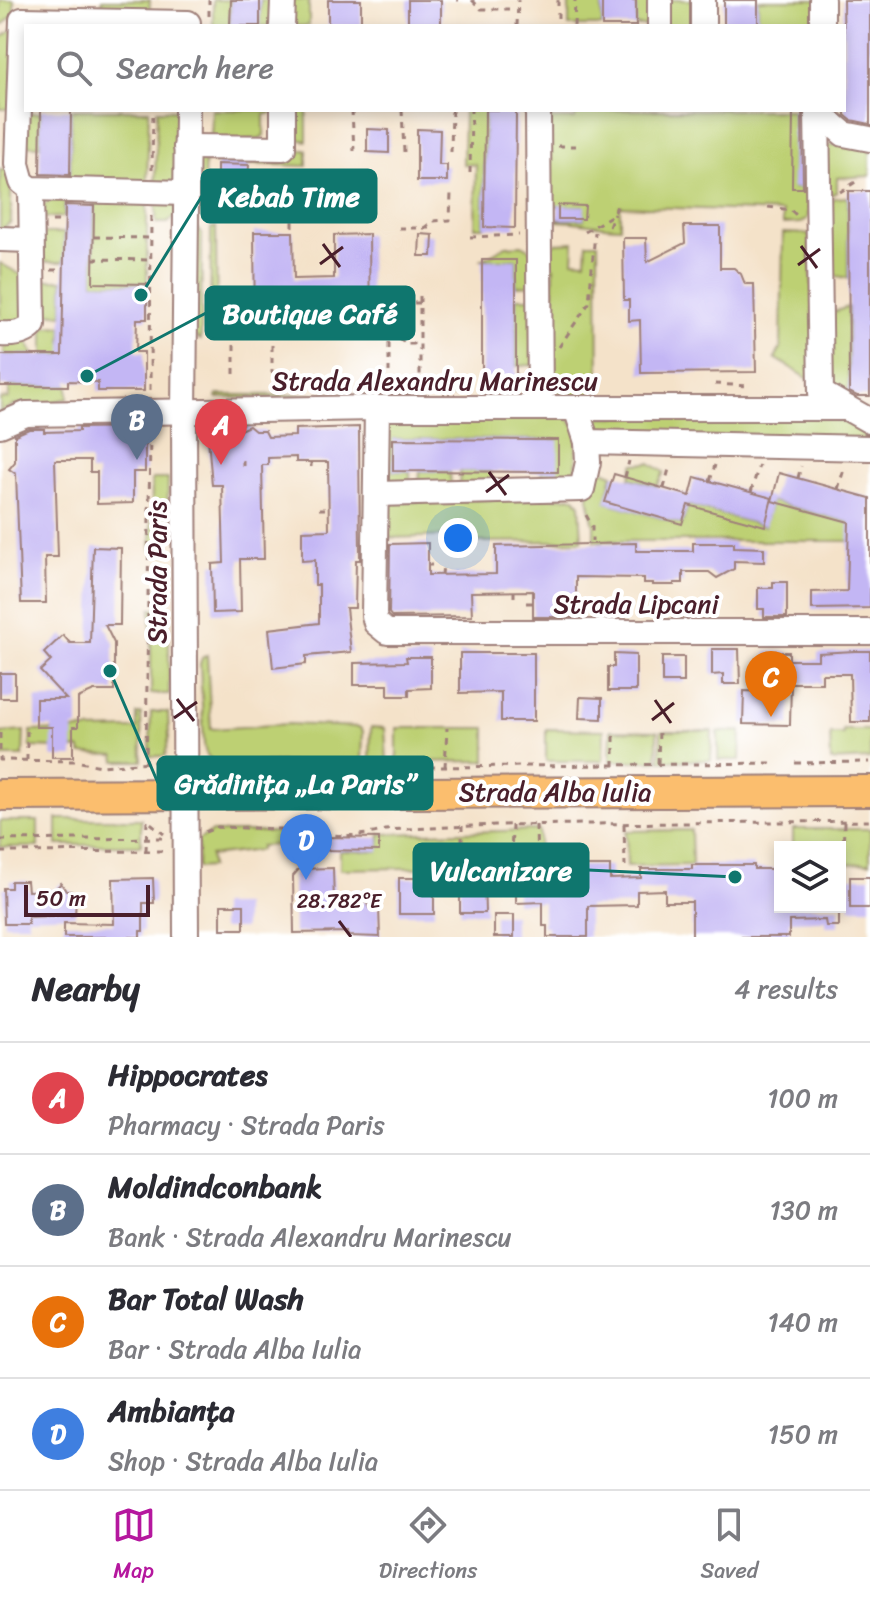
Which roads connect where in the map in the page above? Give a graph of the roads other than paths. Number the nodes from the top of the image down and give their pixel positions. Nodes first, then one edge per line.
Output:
1 (283, 0) edge
2 (660, 0) edge
3 (703, 0) edge
4 (822, 0) edge
5 (39, 10) edge
6 (193, 19) edge
7 (282, 24) edge
8 (660, 24) edge
9 (703, 24) edge
10 (822, 24) edge
11 (187, 112) edge
12 (283, 112) edge
13 (538, 112) edge
14 (817, 112) edge
15 (819, 112) edge
16 (870, 139) edge
17 (186, 147) junction
18 (31, 189) junction
19 (186, 193) junction
20 (0, 239) edge
21 (30, 240) junction
22 (0, 334) edge
23 (377, 408) junction
24 (540, 408) junction
25 (576, 408) junction
26 (847, 408) junction
27 (184, 413) junction
28 (870, 421) edge
29 (0, 425) edge
30 (587, 442) junction
31 (870, 448) edge
32 (376, 494) junction
33 (870, 632) edge
34 (870, 791) edge
35 (187, 794) junction
36 (0, 795) edge
37 (186, 937) edge

1 - 7 street
2 - 8 street
3 - 9 street
4 - 10 street
5 - 6 street
5 - 18 street
11 - 17 street, Strada Paris
12 - 17 street
13 - 24 street
14 - 26 street
15 - 16 street
17 - 19 street, Strada Paris
18 - 19 street
18 - 21 street
19 - 27 street, Strada Paris
20 - 21 street
21 - 22 street
23 - 24 street, Strada Alexandru Marinescu
23 - 27 street, Strada Alexandru Marinescu
23 - 32 street
24 - 25 street, Strada Alexandru Marinescu
25 - 26 street, Strada Alexandru Marinescu
25 - 30 street
26 - 28 street, Strada Alexandru Marinescu
27 - 29 street, Strada Alexandru Marinescu
27 - 35 street, Strada Paris
30 - 31 street
30 - 32 street
32 - 33 street, Strada Lipcani
34 - 35 main road, Strada Alba Iulia
35 - 36 main road, Strada Alba Iulia
35 - 37 street, Strada Paris

